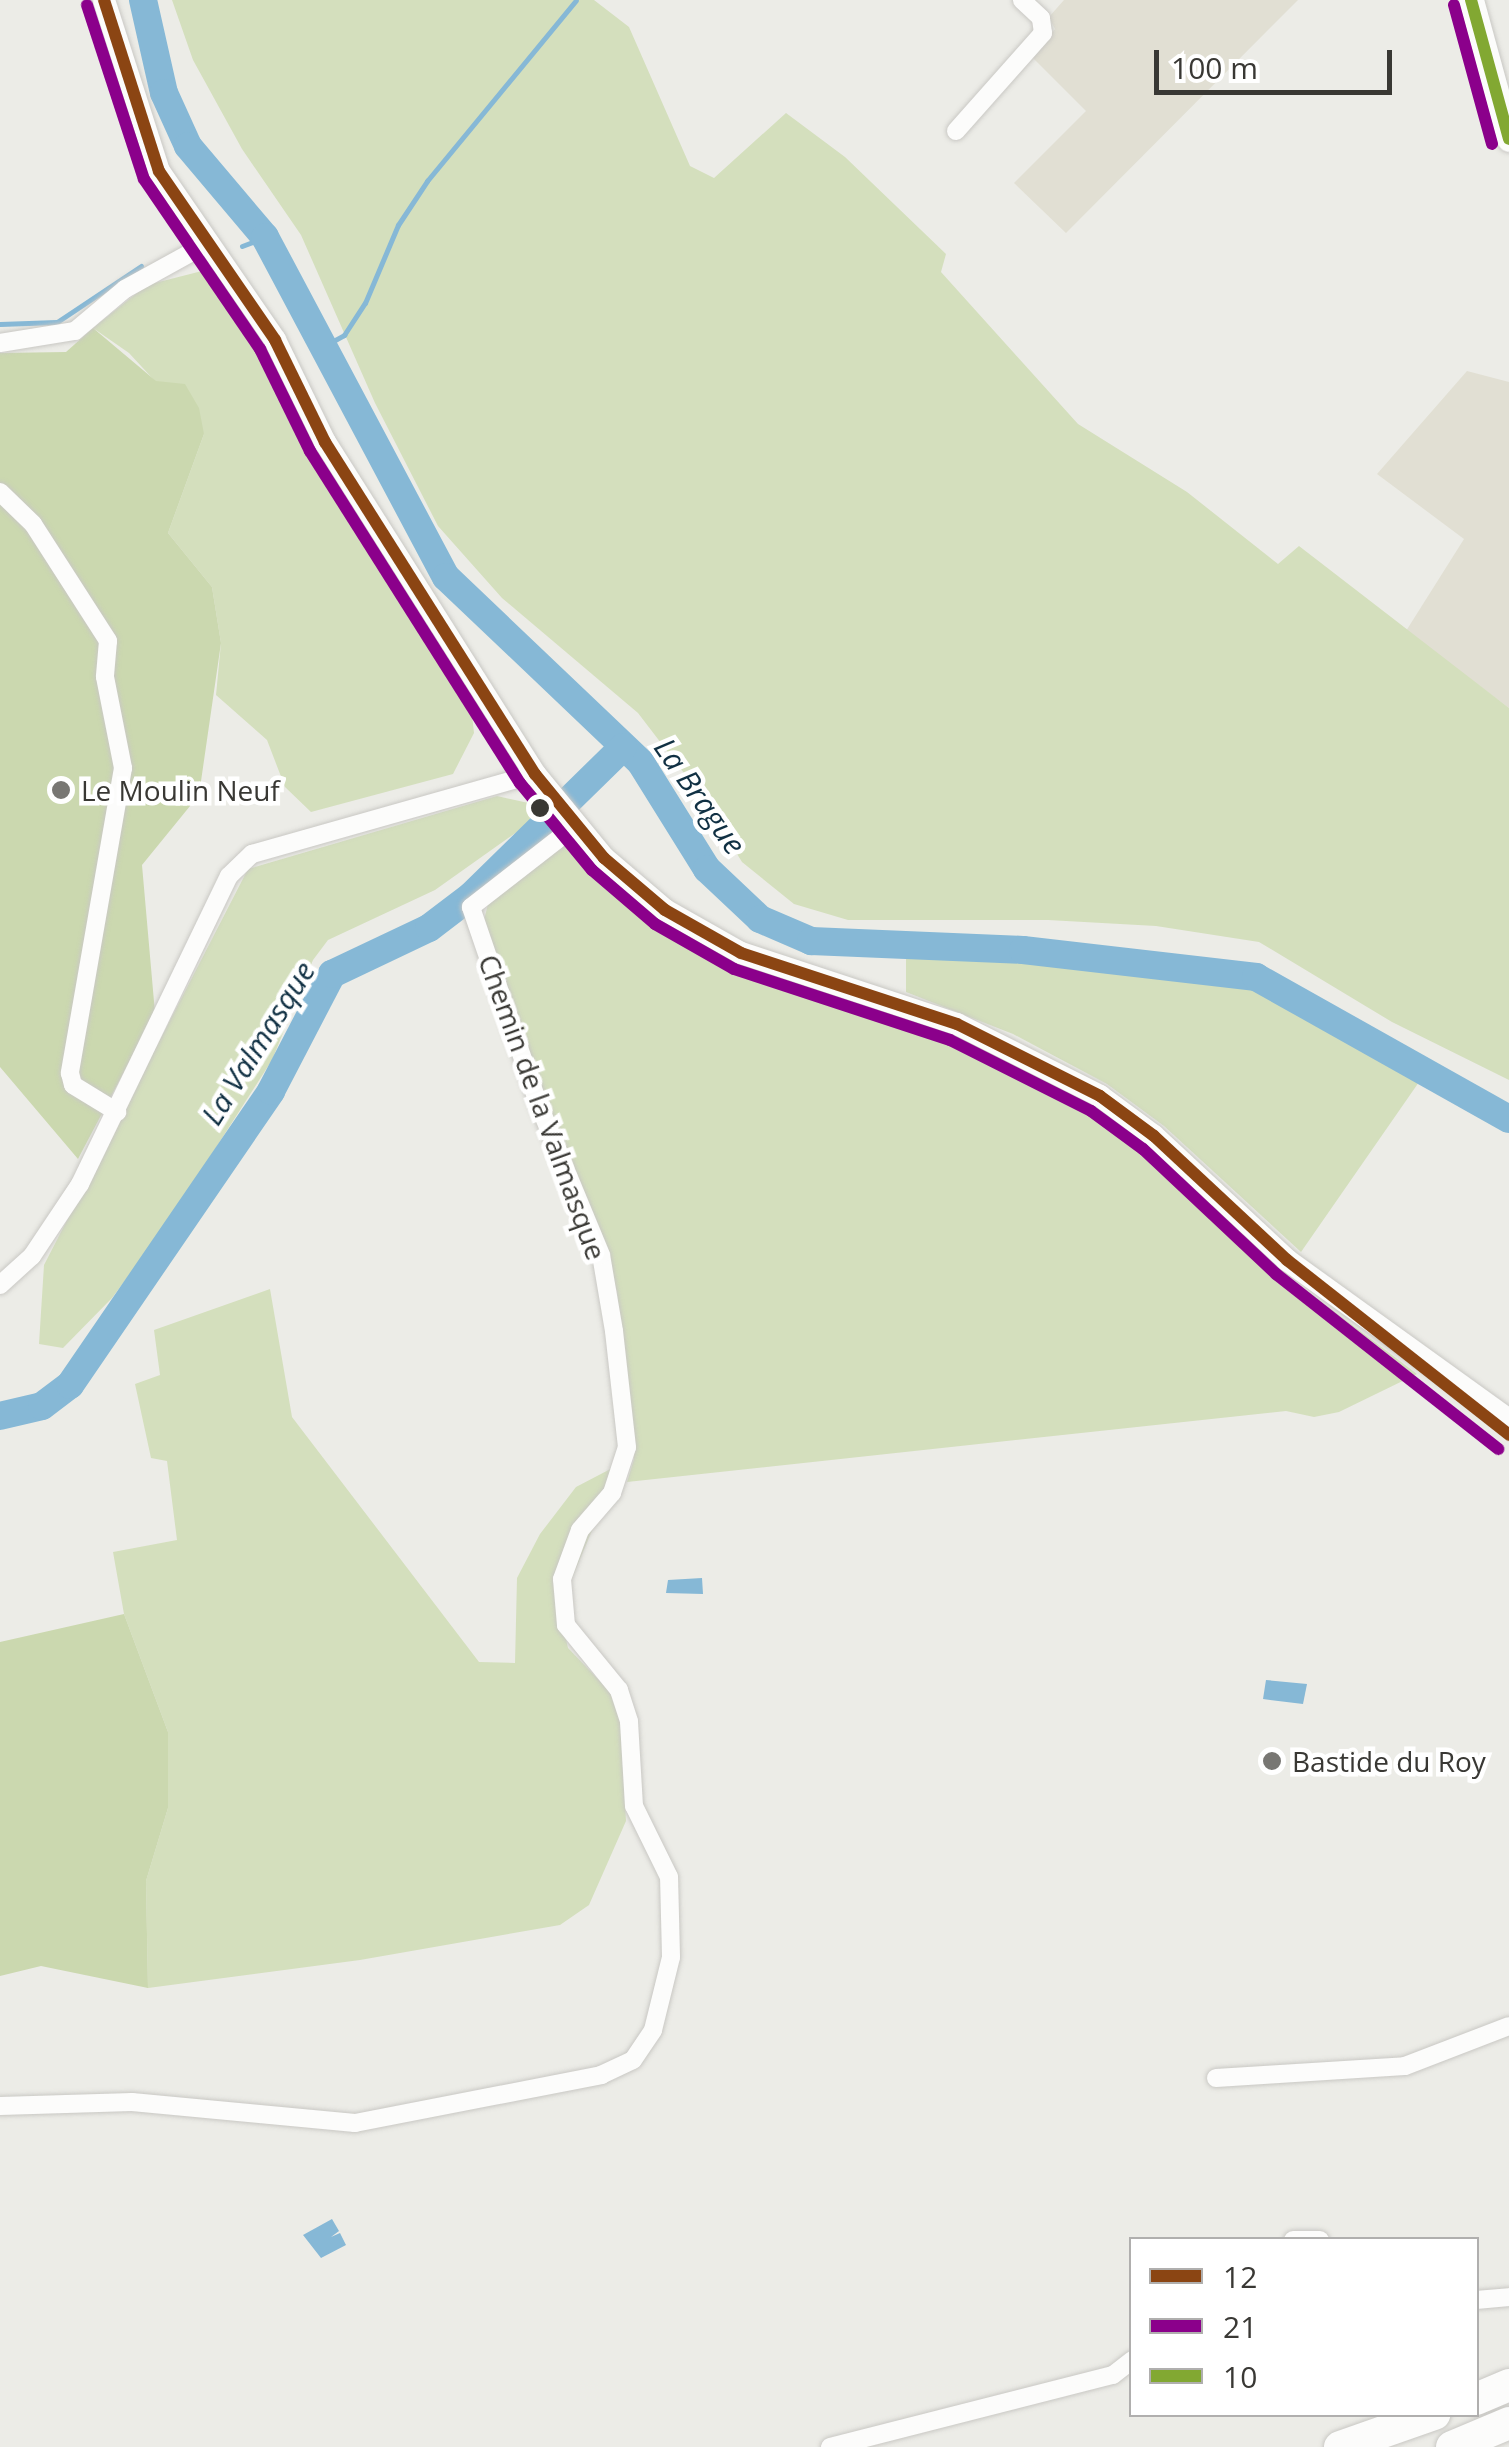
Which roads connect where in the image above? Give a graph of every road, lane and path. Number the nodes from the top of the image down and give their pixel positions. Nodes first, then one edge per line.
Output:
1 (104, 0) edge
2 (1022, 0) edge
3 (1470, 0) edge
4 (956, 131) dead end
5 (1509, 140) edge
6 (210, 242) junction
7 (0, 343) edge
8 (0, 492) edge
9 (535, 774) junction
10 (565, 813) junction
11 (118, 1112) junction
12 (0, 1285) edge
13 (1466, 1395) junction
14 (1509, 1420) edge
15 (1509, 1435) edge
16 (1509, 2026) edge
17 (1216, 2078) dead end
18 (0, 2106) edge
19 (1509, 2298) edge
20 (1479, 2300) edge
21 (1129, 2362) edge
22 (1509, 2385) edge
23 (1479, 2398) edge
24 (1425, 2417) edge
25 (1509, 2424) edge
26 (830, 2447) edge
27 (1340, 2447) edge
28 (1452, 2447) edge

1 - 6 street
2 - 4 street
3 - 5 main road
6 - 7 street
6 - 9 street
8 - 11 street
9 - 10 street
9 - 11 street
10 - 13 street
10 - 18 street, Chemin de la Valmasque
11 - 12 street
13 - 14 street
13 - 15 street
16 - 17 street
19 - 20 street
21 - 26 street
22 - 23 highway
24 - 27 highway
25 - 28 highway

